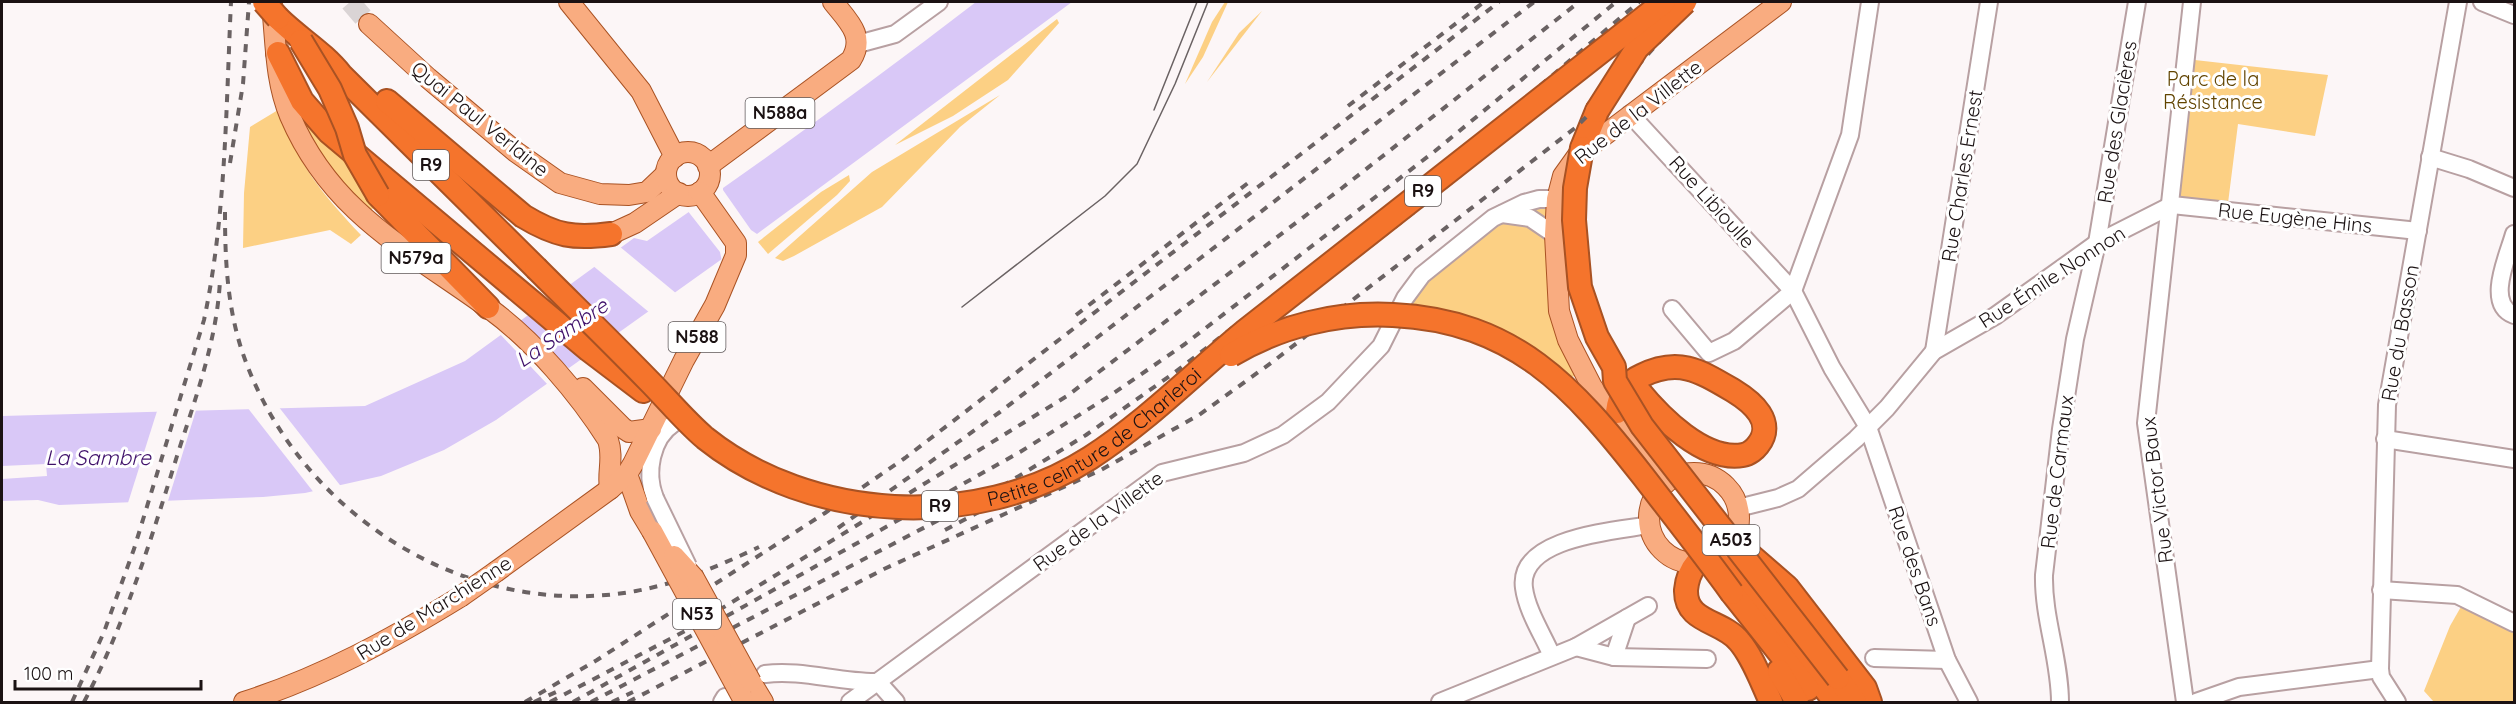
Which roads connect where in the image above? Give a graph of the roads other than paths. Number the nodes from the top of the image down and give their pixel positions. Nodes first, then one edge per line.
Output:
1 (264, 2) edge
2 (272, 2) edge
3 (569, 2) edge
4 (833, 2) edge
5 (939, 2) edge
6 (1664, 2) edge
7 (1685, 2) edge
8 (1781, 2) edge
9 (1870, 2) edge
10 (1989, 2) edge
11 (2137, 2) edge
12 (2192, 2) edge
13 (2458, 2) edge
14 (2482, 2) edge
15 (2514, 15) edge
16 (369, 24) tunnel mouth
17 (301, 40) junction
18 (855, 52) junction
19 (278, 53) junction
20 (329, 60) junction
21 (1630, 114) junction
22 (2430, 157) junction
23 (670, 166) junction
24 (708, 166) junction
25 (2514, 188) edge
26 (679, 193) junction
27 (701, 193) junction
28 (1557, 199) junction
29 (2172, 205) junction
30 (1501, 214) junction
31 (2418, 231) junction
32 (611, 234) joint
33 (2514, 234) edge
34 (1555, 235) junction
35 (2097, 243) junction
36 (1560, 290) junction
37 (1793, 291) junction
38 (489, 307) junction
39 (1672, 309) dead end
40 (2514, 315) edge
41 (1934, 351) junction
42 (1614, 367) junction
43 (1185, 385) junction
44 (588, 402) junction
45 (1608, 416) junction
46 (674, 417) junction
47 (1868, 427) junction
48 (651, 429) junction
49 (2385, 439) junction
50 (2514, 459) edge
51 (627, 474) junction
52 (1675, 477) junction
53 (610, 489) junction
54 (1657, 491) junction
55 (647, 504) junction
56 (1738, 508) junction
57 (1649, 525) junction
58 (652, 531) junction
59 (1733, 541) junction
60 (1704, 562) junction
61 (694, 578) junction
62 (2382, 590) junction
63 (1648, 606) dead end
64 (1627, 618) junction
65 (2514, 623) edge
66 (1576, 647) junction
67 (1552, 656) junction
68 (1614, 657) junction
69 (1874, 658) dead end
70 (1707, 659) dead end
71 (1947, 660) junction
72 (2380, 669) junction
73 (765, 674) dead end
74 (878, 682) junction
75 (1809, 700) edge
76 (746, 701) edge
77 (244, 702) edge
78 (850, 702) edge
79 (896, 702) edge
80 (1440, 702) edge
81 (1771, 702) edge
82 (1835, 702) edge
83 (1855, 702) edge
84 (1870, 702) edge
85 (1969, 702) edge
86 (2060, 702) edge
87 (2185, 702) edge
88 (2196, 702) edge
89 (2397, 702) edge

1 - 17 highway, Petite ceinture de Charleroi / R9, bridge
2 - 19 main road, N579a
3 - 23 main road
4 - 18 main road
5 - 18 street
6 - 43 highway, Petite ceinture de Charleroi / R9, bridge
7 - 42 highway, bridge
8 - 21 main road, Rue de la Villette
9 - 37 street
10 - 41 street, Rue Charles Ernest
11 - 35 street, Rue des Glacières
12 - 29 street, Rue Victor Baux
13 - 22 street, Rue du Basson
14 - 15 street
16 - 23 main road, Quai Paul Verlaine
17 - 20 highway, Petite ceinture de Charleroi / R9
17 - 38 highway, bridge
18 - 24 main road, N588a
19 - 38 main road, N579a
19 - 46 highway, bridge
20 - 32 highway
20 - 46 highway, Petite ceinture de Charleroi / R9, bridge
21 - 28 main road, Rue de la Villette
21 - 37 street, Rue Libioulle
22 - 25 street
22 - 31 street, Rue du Basson
23 - 24 main road
23 - 26 main road
24 - 27 main road
26 - 27 main road
26 - 32 main road
27 - 48 main road, N588
28 - 30 street, Rue de la Villette
28 - 34 main road
29 - 31 street, Rue Eugène Hins
29 - 35 street, Rue Émile Nonnon
29 - 87 street, Rue Victor Baux
30 - 34 street
30 - 74 street, Rue de la Villette
31 - 49 street, Rue du Basson
33 - 40 street
34 - 36 main road
35 - 41 street, Rue Émile Nonnon
35 - 86 street, Rue de Carmaux
36 - 45 main road
36 - 54 main road
37 - 39 street
37 - 47 street, Rue Libioulle
38 - 44 main road, N579a
41 - 47 street
42 - 45 highway
42 - 83 highway, A503, bridge
43 - 45 highway, bridge
43 - 46 highway, Petite ceinture de Charleroi / R9, bridge
44 - 48 main road, N579a
44 - 53 main road, N579a
45 - 52 main road
45 - 75 highway, A503, bridge
46 - 55 street
47 - 56 street
47 - 71 street, Rue des Bans
48 - 51 main road, N588
49 - 50 street
49 - 62 street, Rue du Basson
51 - 53 main road, Rue de Marchienne
51 - 55 main road, N53
52 - 54 main road
52 - 56 main road
53 - 55 main road
53 - 77 main road, Rue de Marchienne, bridge
54 - 57 main road
55 - 58 main road, N53
55 - 61 street, bridge
56 - 59 main road
57 - 60 main road
57 - 67 street
58 - 61 main road, N53, bridge
58 - 76 main road, N53, bridge
59 - 60 main road
59 - 84 highway
60 - 81 highway
60 - 82 highway
61 - 76 main road, N53, bridge
62 - 65 street
62 - 72 street, Rue du Basson
63 - 64 street
64 - 66 street
64 - 68 street
66 - 67 street
66 - 68 street
67 - 80 street
68 - 70 street
69 - 71 street
71 - 85 street, Rue des Bans
72 - 88 street
72 - 89 street
73 - 74 street
74 - 78 street, Rue de la Villette
74 - 79 street

